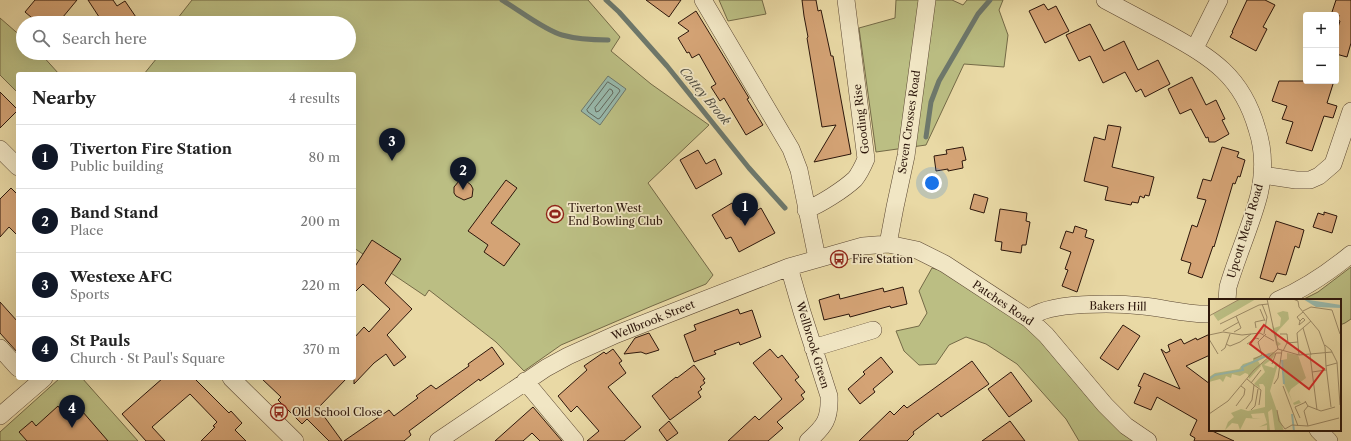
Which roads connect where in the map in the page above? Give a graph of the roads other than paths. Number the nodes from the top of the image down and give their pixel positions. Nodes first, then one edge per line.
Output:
1 (703, 0) edge
2 (846, 0) edge
3 (927, 0) edge
4 (1105, 0) edge
5 (1219, 0) edge
6 (1195, 48) junction
7 (1351, 111) edge
8 (0, 149) edge
9 (16, 165) edge
10 (1262, 175) junction
11 (806, 210) junction
12 (888, 244) junction
13 (1351, 254) edge
14 (817, 258) junction
15 (789, 267) junction
16 (1227, 299) edge
17 (1280, 299) edge
18 (1209, 314) edge
19 (1029, 319) junction
20 (873, 330) dead end
21 (0, 348) edge
22 (813, 348) junction
23 (16, 366) edge
24 (233, 380) edge
25 (35, 381) edge
26 (525, 381) junction
27 (0, 416) edge
28 (1319, 431) edge
29 (295, 441) edge
30 (438, 441) edge
31 (575, 441) edge
32 (808, 441) edge
33 (1148, 441) edge
34 (1329, 441) edge

1 - 11 street
2 - 11 street, Gooding Rise
3 - 12 street, Seven Crosses Road
4 - 6 street, Upcott Mead Road
5 - 6 street
6 - 10 street, Upcott Mead Road
7 - 10 street
8 - 9 street
10 - 16 street, Upcott Mead Road
11 - 14 street
12 - 14 street, Wellbrook Street
12 - 19 street, Patches Road
13 - 17 street
14 - 15 street, Wellbrook Street
15 - 22 street, Wellbrook Green
15 - 26 street, Wellbrook Street
18 - 19 street, Bakers Hill
19 - 33 street, Patches Road
20 - 22 street
21 - 23 street
22 - 32 street, Wellbrook Green
24 - 29 street
25 - 27 street
26 - 30 street, Wellbrook Street
26 - 31 street
28 - 34 street

